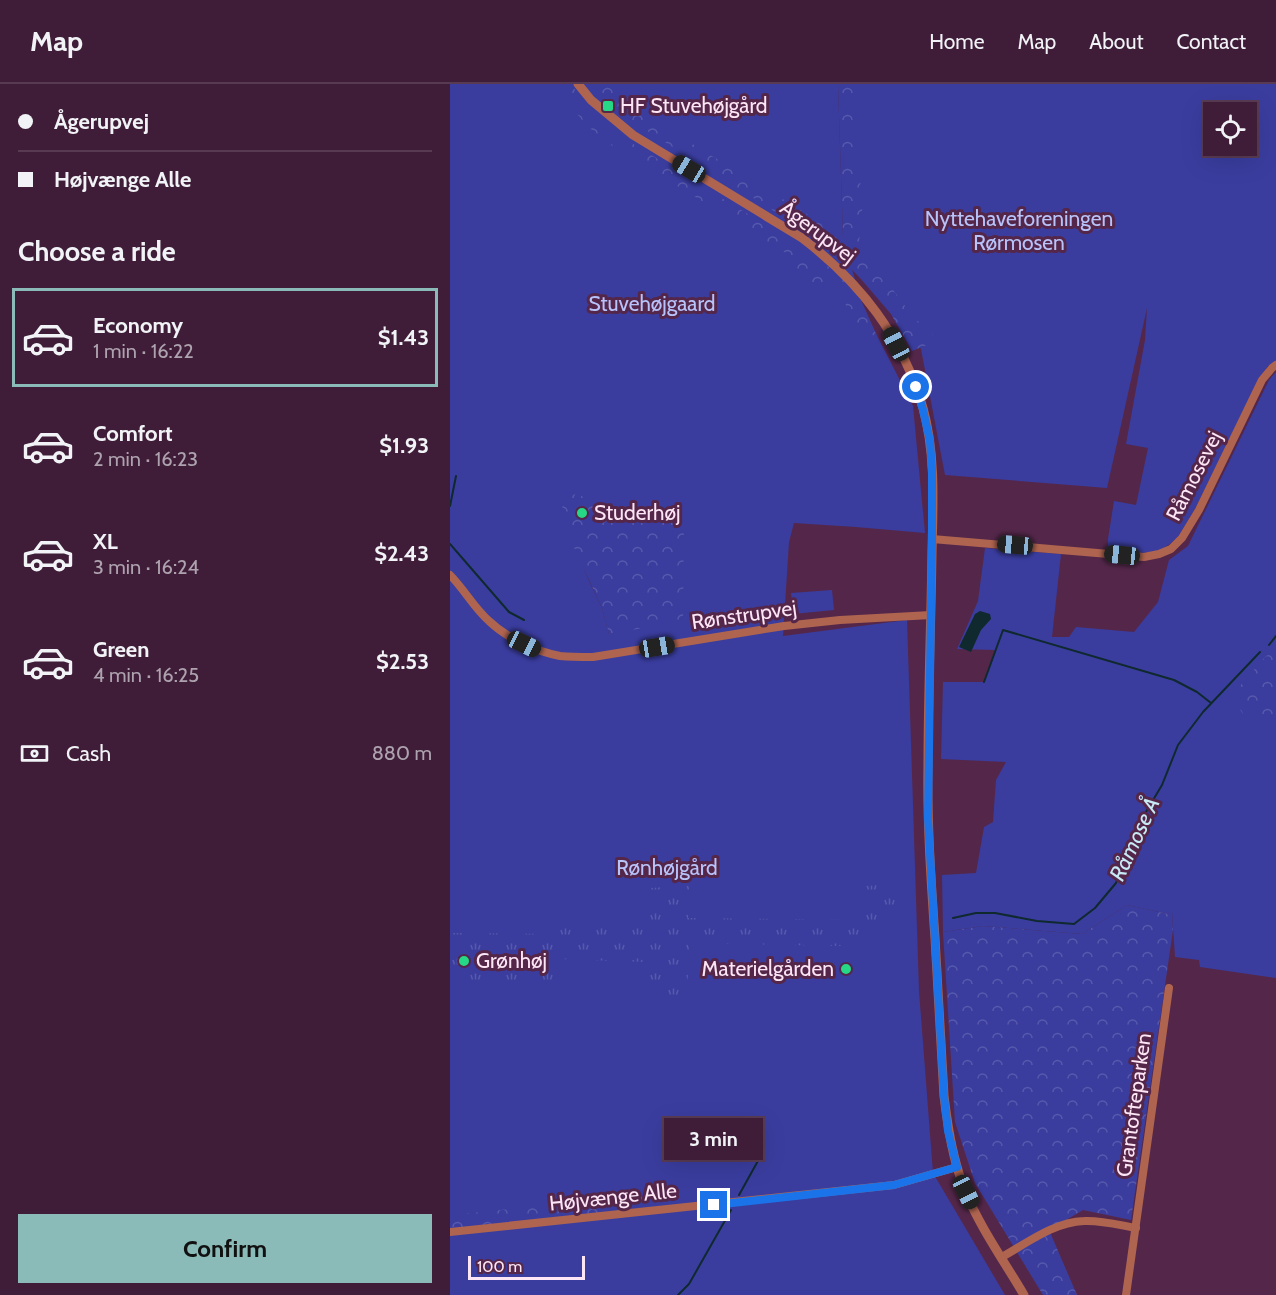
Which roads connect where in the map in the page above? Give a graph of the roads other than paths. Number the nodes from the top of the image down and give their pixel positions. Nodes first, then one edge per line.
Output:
1 (578, 84) edge
2 (1276, 365) edge
3 (932, 539) junction
4 (450, 575) edge
5 (931, 615) junction
6 (1169, 988) dead end
7 (957, 1167) junction
8 (1136, 1228) junction
9 (450, 1232) edge
10 (1002, 1257) junction
11 (1024, 1295) edge
12 (1126, 1295) edge

1 - 3 street, Ågerupvej
2 - 3 street, Råmosevej
3 - 5 street, Ågerupvej
4 - 5 street, Rønstrupvej
5 - 7 street, Ågerupvej
6 - 8 street, Grantofteparken
7 - 9 street, Højvænge Alle
7 - 10 street, Ågerupvej
8 - 10 street
8 - 12 street, Grantofteparken
10 - 11 street, Ågerupvej

